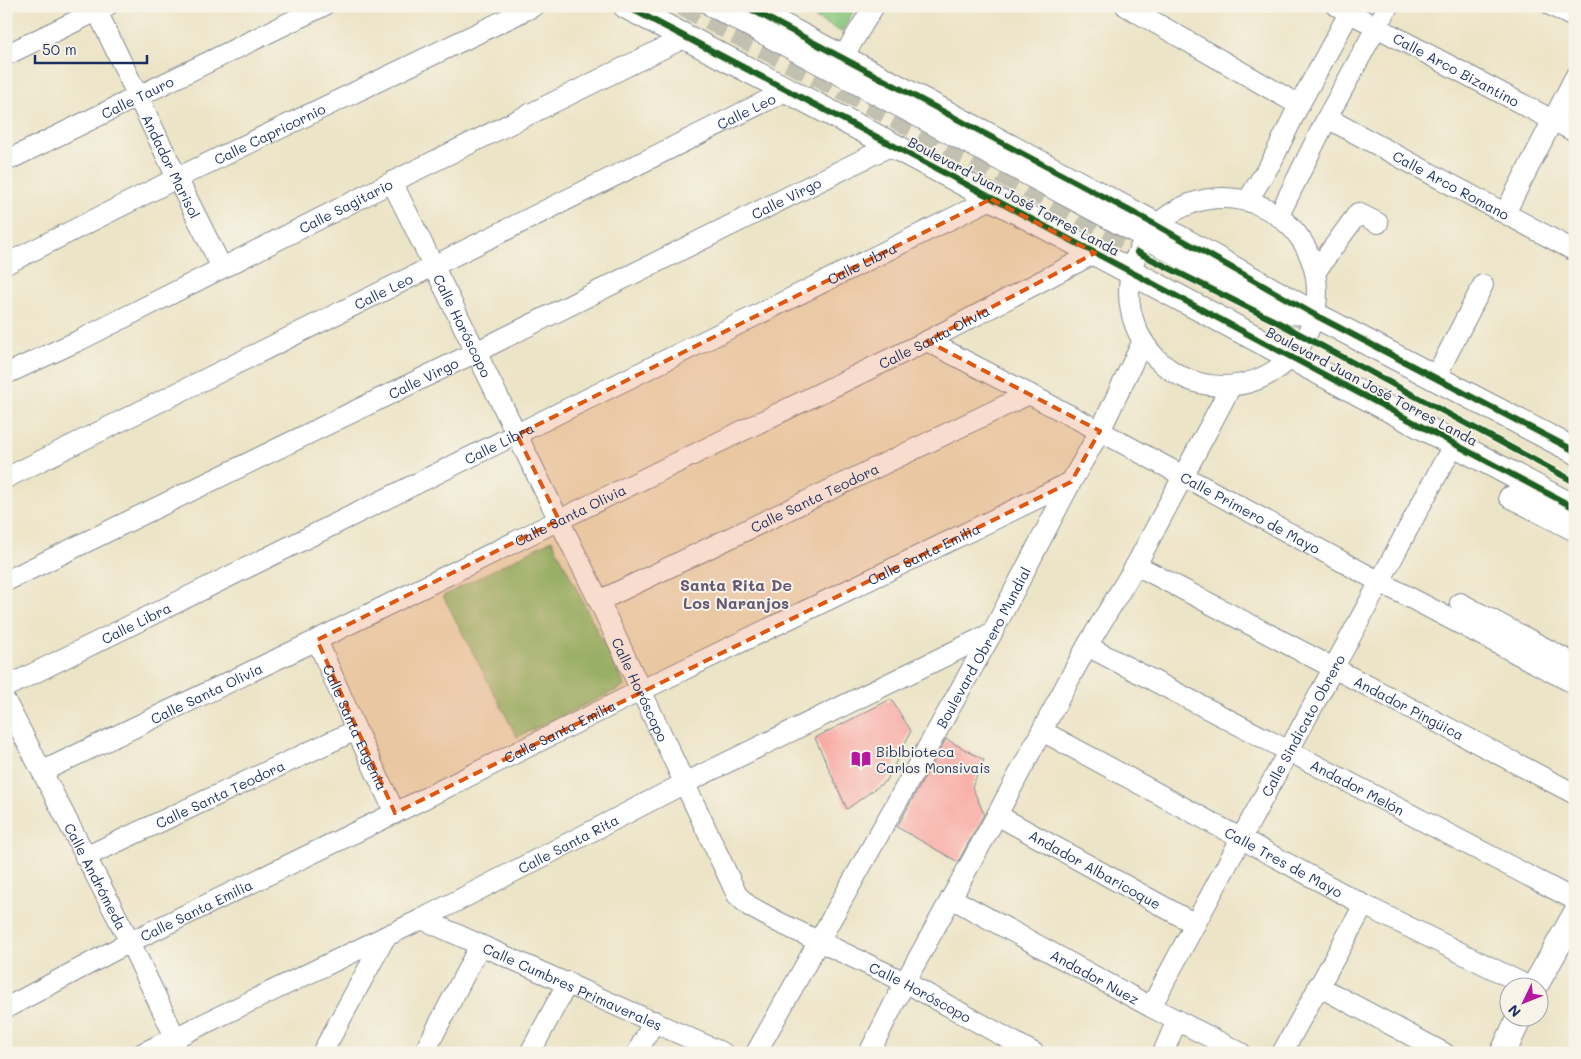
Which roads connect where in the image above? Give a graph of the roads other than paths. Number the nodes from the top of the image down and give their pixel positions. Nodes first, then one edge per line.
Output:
1 (323, 6) edge
2 (534, 6) edge
3 (626, 6) edge
4 (711, 6) edge
5 (745, 6) edge
6 (874, 6) edge
7 (1388, 6) edge
8 (1552, 6) edge
9 (1132, 8) edge
10 (1346, 8) edge
11 (102, 9) edge
12 (1575, 18) edge
13 (1376, 27) junction
14 (684, 38) junction
15 (6, 56) edge
16 (843, 57) junction
17 (1575, 77) edge
18 (786, 91) junction
19 (138, 96) junction
20 (1299, 104) junction
21 (1328, 118) junction
22 (1552, 120) junction
23 (1575, 132) edge
24 (892, 145) junction
25 (6, 161) edge
26 (177, 178) junction
27 (392, 182) junction
28 (991, 199) junction
29 (1248, 200) junction
30 (1505, 213) junction
31 (1279, 215) junction
32 (1378, 224) dead end
33 (1143, 235) junction
34 (1575, 250) edge
35 (1095, 252) junction
36 (6, 264) edge
37 (434, 266) junction
38 (222, 268) junction
39 (1316, 270) junction
40 (1131, 272) junction
41 (1483, 285) dead end
42 (1315, 315) junction
43 (927, 341) junction
44 (1143, 342) junction
45 (476, 352) junction
46 (1292, 358) junction
47 (6, 374) edge
48 (1435, 378) junction
49 (1231, 386) junction
50 (1029, 394) junction
51 (1100, 431) junction
52 (517, 435) junction
53 (1454, 444) junction
54 (1575, 451) edge
55 (1183, 476) junction
56 (6, 478) edge
57 (1071, 482) junction
58 (1509, 497) dead end
59 (1575, 508) edge
60 (559, 520) junction
61 (1575, 531) edge
62 (1136, 564) junction
63 (6, 581) edge
64 (1380, 582) junction
65 (599, 601) junction
66 (1460, 603) dead end
67 (992, 633) junction
68 (317, 640) junction
69 (1087, 646) junction
70 (1575, 664) edge
71 (1334, 669) junction
72 (1575, 684) edge
73 (6, 687) edge
74 (640, 690) junction
75 (6, 702) edge
76 (356, 730) junction
77 (1042, 731) junction
78 (1288, 750) junction
79 (43, 772) junction
80 (684, 784) junction
81 (1575, 794) edge
82 (395, 813) junction
83 (997, 815) junction
84 (1241, 839) junction
85 (85, 858) junction
86 (951, 898) junction
87 (1575, 900) edge
88 (1364, 905) junction
89 (1575, 915) edge
90 (422, 919) junction
91 (1195, 924) junction
92 (386, 936) junction
93 (818, 941) junction
94 (130, 942) junction
95 (480, 945) junction
96 (1508, 976) edge
97 (1541, 976) edge
98 (568, 982) junction
99 (905, 982) junction
100 (1318, 986) junction
101 (1151, 1007) junction
102 (6, 1008) edge
103 (1177, 1020) junction
104 (654, 1021) junction
105 (1515, 1026) edge
106 (176, 1045) edge
107 (143, 1053) edge
108 (322, 1053) edge
109 (424, 1053) edge
110 (530, 1053) edge
111 (637, 1053) edge
112 (723, 1053) edge
113 (756, 1053) edge
114 (869, 1053) edge
115 (1034, 1053) edge
116 (1163, 1053) edge
117 (1241, 1053) edge
118 (1282, 1053) edge
119 (1444, 1053) edge
120 (1503, 1053) edge

1 - 19 street, Calle Tauro
2 - 26 street, Calle Capricornio
3 - 14 main road, Boulevard Juan José Torres Landa
4 - 33 street
5 - 16 main road
6 - 16 street
7 - 13 street
8 - 12 street
9 - 20 street
10 - 13 street, Calle Arco Bizantino
10 - 20 street
11 - 15 street
11 - 19 street, Andador Marisol
13 - 21 street
13 - 22 street, Calle Arco Bizantino
14 - 18 main road, Boulevard Juan José Torres Landa
14 - 27 street, Calle Sagitario
16 - 33 main road
17 - 22 street
18 - 24 main road, Boulevard Juan José Torres Landa
18 - 37 street, Calle Leo
19 - 25 street, Calle Tauro
19 - 26 street, Andador Marisol
20 - 29 street
21 - 30 street, Calle Arco Romano
21 - 31 street
22 - 23 street, Calle Arco Bizantino
22 - 30 street
24 - 28 main road, Boulevard Juan José Torres Landa
24 - 45 street, Calle Virgo
26 - 36 street, Calle Capricornio
26 - 38 street, Andador Marisol
27 - 37 street, Calle Horóscopo
27 - 38 street, Calle Sagitario
28 - 35 main road, Boulevard Juan José Torres Landa
28 - 52 street, Calle Libra
29 - 31 street
29 - 33 street
30 - 34 street, Calle Arco Romano
31 - 39 street
32 - 39 street
33 - 40 street
33 - 42 main road
35 - 40 main road, Boulevard Juan José Torres Landa
35 - 43 street, Calle Santa Olivia
37 - 45 street, Calle Horóscopo
37 - 56 street, Calle Leo
38 - 47 street, Calle Sagitario
39 - 42 street
40 - 44 street
40 - 46 main road, Boulevard Juan José Torres Landa
41 - 48 street
42 - 46 street
42 - 48 main road
43 - 50 street, Calle Primero de Mayo
43 - 60 street, Calle Santa Olivia
44 - 49 street
44 - 51 street, Boulevard Obrero Mundial
45 - 52 street, Calle Horóscopo
45 - 63 street, Calle Virgo
46 - 49 street
46 - 53 main road, Boulevard Juan José Torres Landa
48 - 54 main road
49 - 55 street
50 - 51 street, Calle Primero de Mayo
50 - 65 street, Calle Santa Teodora
51 - 55 street, Calle Primero de Mayo
51 - 57 street, Boulevard Obrero Mundial
52 - 60 street, Calle Horóscopo
52 - 73 street, Calle Libra
53 - 59 main road, Boulevard Juan José Torres Landa
53 - 64 street, Calle Sindicato Obrero
55 - 62 street
55 - 64 street, Calle Primero de Mayo
57 - 67 street, Boulevard Obrero Mundial
57 - 74 street, Calle Santa Emilia
58 - 61 street
60 - 65 street, Calle Horóscopo
60 - 68 street, Calle Santa Olivia
62 - 69 street
62 - 71 street, Andador Pingüica
64 - 71 street, Calle Sindicato Obrero
64 - 72 street, Calle Primero de Mayo
65 - 74 street, Calle Horóscopo
66 - 70 street
67 - 80 street, Calle Santa Rita
67 - 93 street, Boulevard Obrero Mundial
68 - 76 street, Calle Santa Eugenia
68 - 79 street, Calle Santa Olivia
69 - 77 street
69 - 78 street, Andador Melón
71 - 78 street, Calle Sindicato Obrero
71 - 81 street, Andador Pingüica
74 - 80 street, Calle Horóscopo
74 - 82 street, Calle Santa Emilia
75 - 79 street, Calle Andrómeda
76 - 82 street, Calle Santa Eugenia
76 - 85 street, Calle Santa Teodora
77 - 83 street
77 - 84 street, Calle Tres de Mayo
78 - 84 street, Calle Sindicato Obrero
78 - 87 street, Andador Melón
79 - 85 street, Calle Andrómeda
80 - 90 street, Calle Santa Rita
80 - 93 street, Calle Horóscopo
82 - 94 street, Calle Santa Emilia
83 - 86 street
83 - 91 street, Andador Albaricoque
84 - 88 street, Calle Tres de Mayo
84 - 91 street, Calle Sindicato Obrero
85 - 94 street, Calle Andrómeda
86 - 99 street
86 - 101 street, Andador Nuez
88 - 96 street, Calle Tres de Mayo
88 - 100 street
89 - 97 main road
90 - 92 street, Calle Santa Rita
90 - 95 street, Calle Cumbres Primaverales
91 - 101 street, Calle Sindicato Obrero
92 - 106 street, Calle Santa Rita
92 - 108 street
93 - 99 street, Calle Horóscopo
93 - 113 street, Boulevard Obrero Mundial
94 - 102 street, Calle Santa Emilia
94 - 106 street, Calle Andrómeda
95 - 98 street, Calle Cumbres Primaverales
95 - 109 street
98 - 104 street, Calle Cumbres Primaverales
98 - 110 street
99 - 114 street
99 - 115 street, Calle Horóscopo
100 - 118 street
100 - 119 street
101 - 103 street, Andador Nuez
103 - 116 street
103 - 117 street, Andador Nuez
104 - 111 street
104 - 112 street, Calle Cumbres Primaverales
105 - 120 main road
106 - 107 street, Calle Santa Rita

